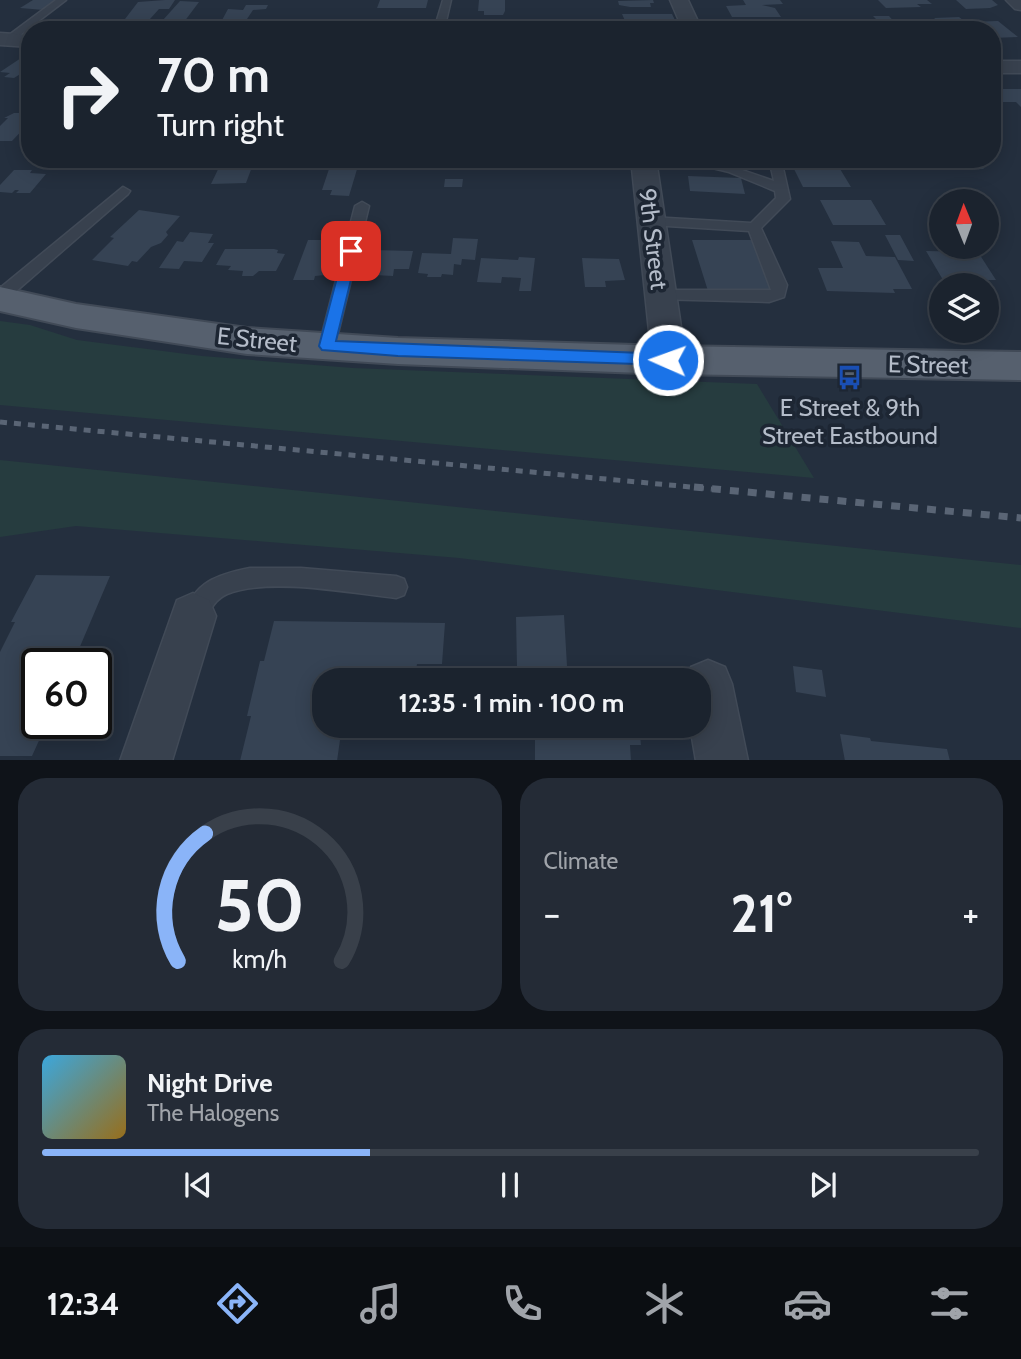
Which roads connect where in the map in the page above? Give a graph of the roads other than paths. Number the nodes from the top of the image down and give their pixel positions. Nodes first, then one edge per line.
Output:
1 (62, 0) edge
2 (446, 0) edge
3 (680, 0) edge
4 (1015, 0) edge
5 (1021, 5) edge
6 (31, 21) edge
7 (441, 21) edge
8 (689, 21) edge
9 (21, 28) edge
10 (4, 39) edge
11 (1001, 67) edge
12 (1021, 67) edge
13 (644, 168) edge
14 (731, 168) edge
15 (777, 168) edge
16 (783, 190) junction
17 (124, 191) dead end
18 (362, 206) dead end
19 (651, 222) junction
20 (754, 227) junction
21 (660, 295) junction
22 (0, 297) edge
23 (327, 346) junction
24 (668, 360) junction
25 (1021, 366) edge
26 (396, 587) dead end
27 (193, 616) joint
28 (711, 700) edge
29 (146, 760) edge
30 (722, 760) edge

1 - 6 lane
2 - 7 lane
3 - 8 street
4 - 5 street
9 - 10 lane
11 - 12 street
13 - 19 street, 9th Street
14 - 16 lane
15 - 16 lane
16 - 20 lane
17 - 22 lane
18 - 23 lane
19 - 20 lane
19 - 21 street, 9th Street
20 - 21 lane
21 - 24 street, 9th Street
22 - 23 main road, E Street
23 - 24 main road, E Street
24 - 25 main road, E Street
26 - 27 lane
27 - 29 street
28 - 30 street

